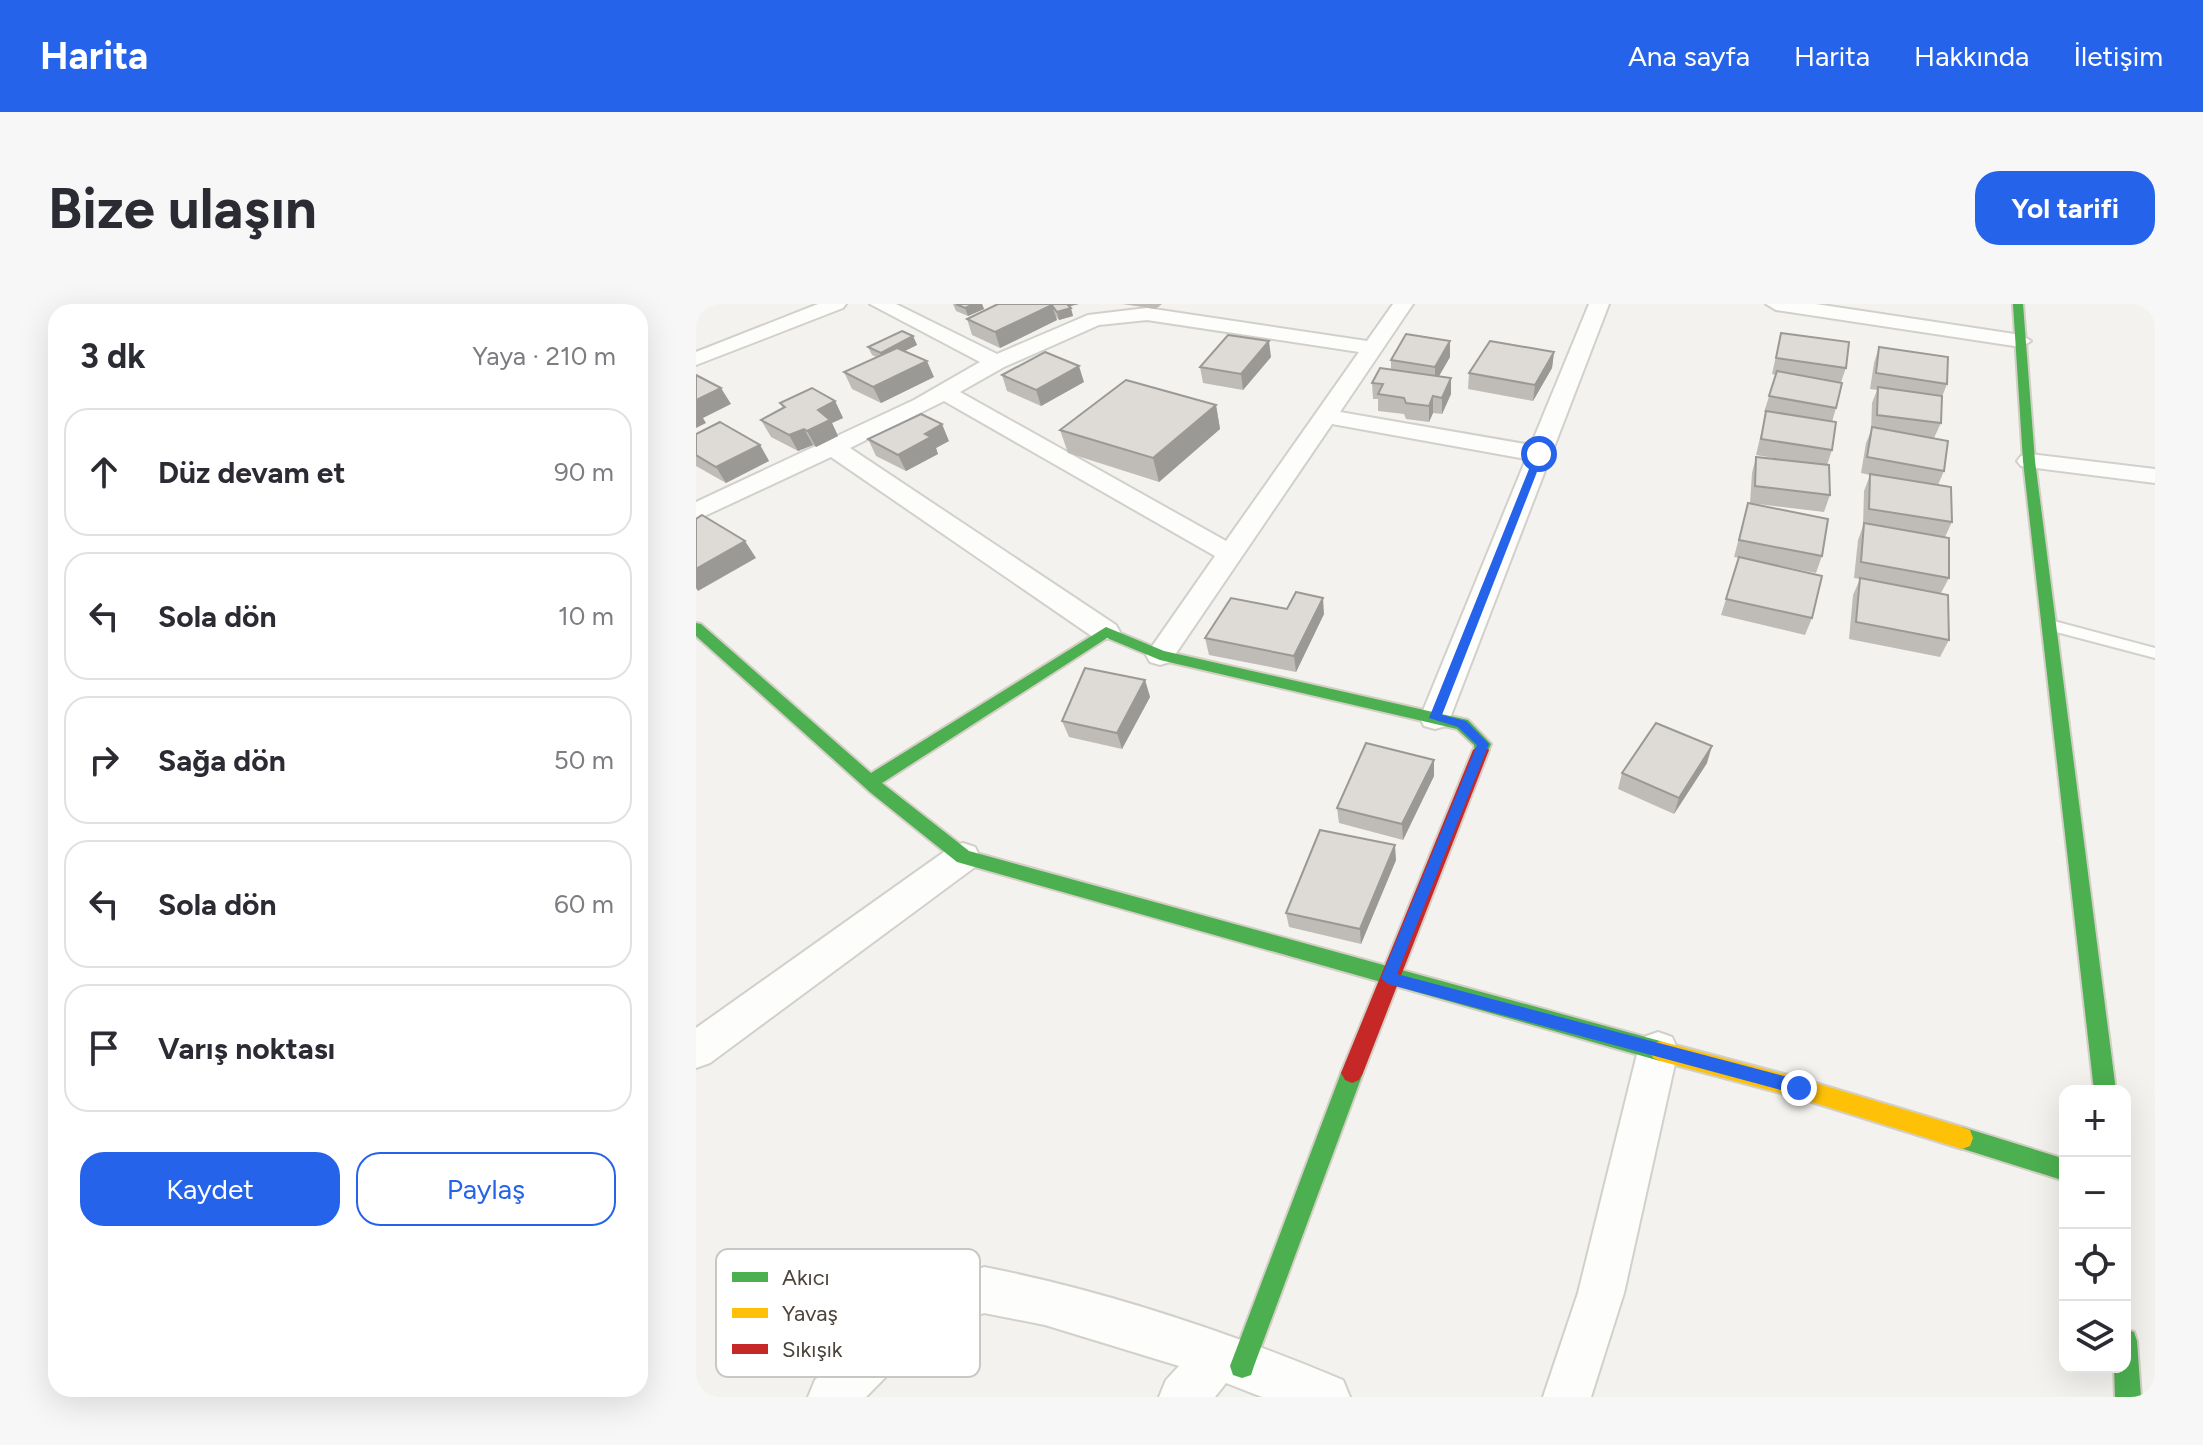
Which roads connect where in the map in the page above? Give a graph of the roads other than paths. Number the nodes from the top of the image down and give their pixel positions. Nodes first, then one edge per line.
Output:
1 (836, 304) edge
2 (880, 304) edge
3 (1403, 304) edge
4 (1599, 304) edge
5 (1776, 304) edge
6 (2018, 304) edge
7 (2021, 341) junction
8 (1373, 348) junction
9 (696, 359) edge
10 (996, 362) junction
11 (944, 392) junction
12 (1326, 416) junction
13 (832, 447) junction
14 (1539, 454) junction
15 (2029, 461) junction
16 (2155, 476) edge
17 (696, 512) edge
18 (1230, 554) junction
19 (2050, 625) junction
20 (696, 628) edge
21 (1106, 632) junction
22 (2155, 653) edge
23 (1160, 655) junction
24 (1435, 718) junction
25 (870, 782) junction
26 (963, 857) junction
27 (1388, 978) junction
28 (696, 1050) edge
29 (1658, 1050) junction
30 (2104, 1085) edge
31 (2059, 1168) edge
32 (980, 1292) edge
33 (1230, 1362) junction
34 (2127, 1373) edge
35 (852, 1377) edge
36 (832, 1397) edge
37 (1183, 1397) edge
38 (1326, 1397) edge
39 (1567, 1397) edge
40 (2128, 1397) edge

1 - 9 street
2 - 10 street
3 - 8 street
4 - 14 street
5 - 7 street
6 - 7 street
7 - 15 street
8 - 10 street
8 - 12 street
10 - 11 street
11 - 13 street
11 - 18 street
12 - 14 street
12 - 18 street
13 - 17 street
13 - 21 street
14 - 24 street
15 - 16 street
15 - 19 street
18 - 23 street
19 - 22 lane
19 - 30 street
20 - 25 street
21 - 23 street
21 - 25 street
23 - 24 street
24 - 27 street
25 - 26 street
26 - 27 street
26 - 28 street
27 - 29 street
27 - 33 street
29 - 31 street
29 - 39 street
32 - 33 street
33 - 37 street
33 - 38 street
34 - 40 street
35 - 36 street

